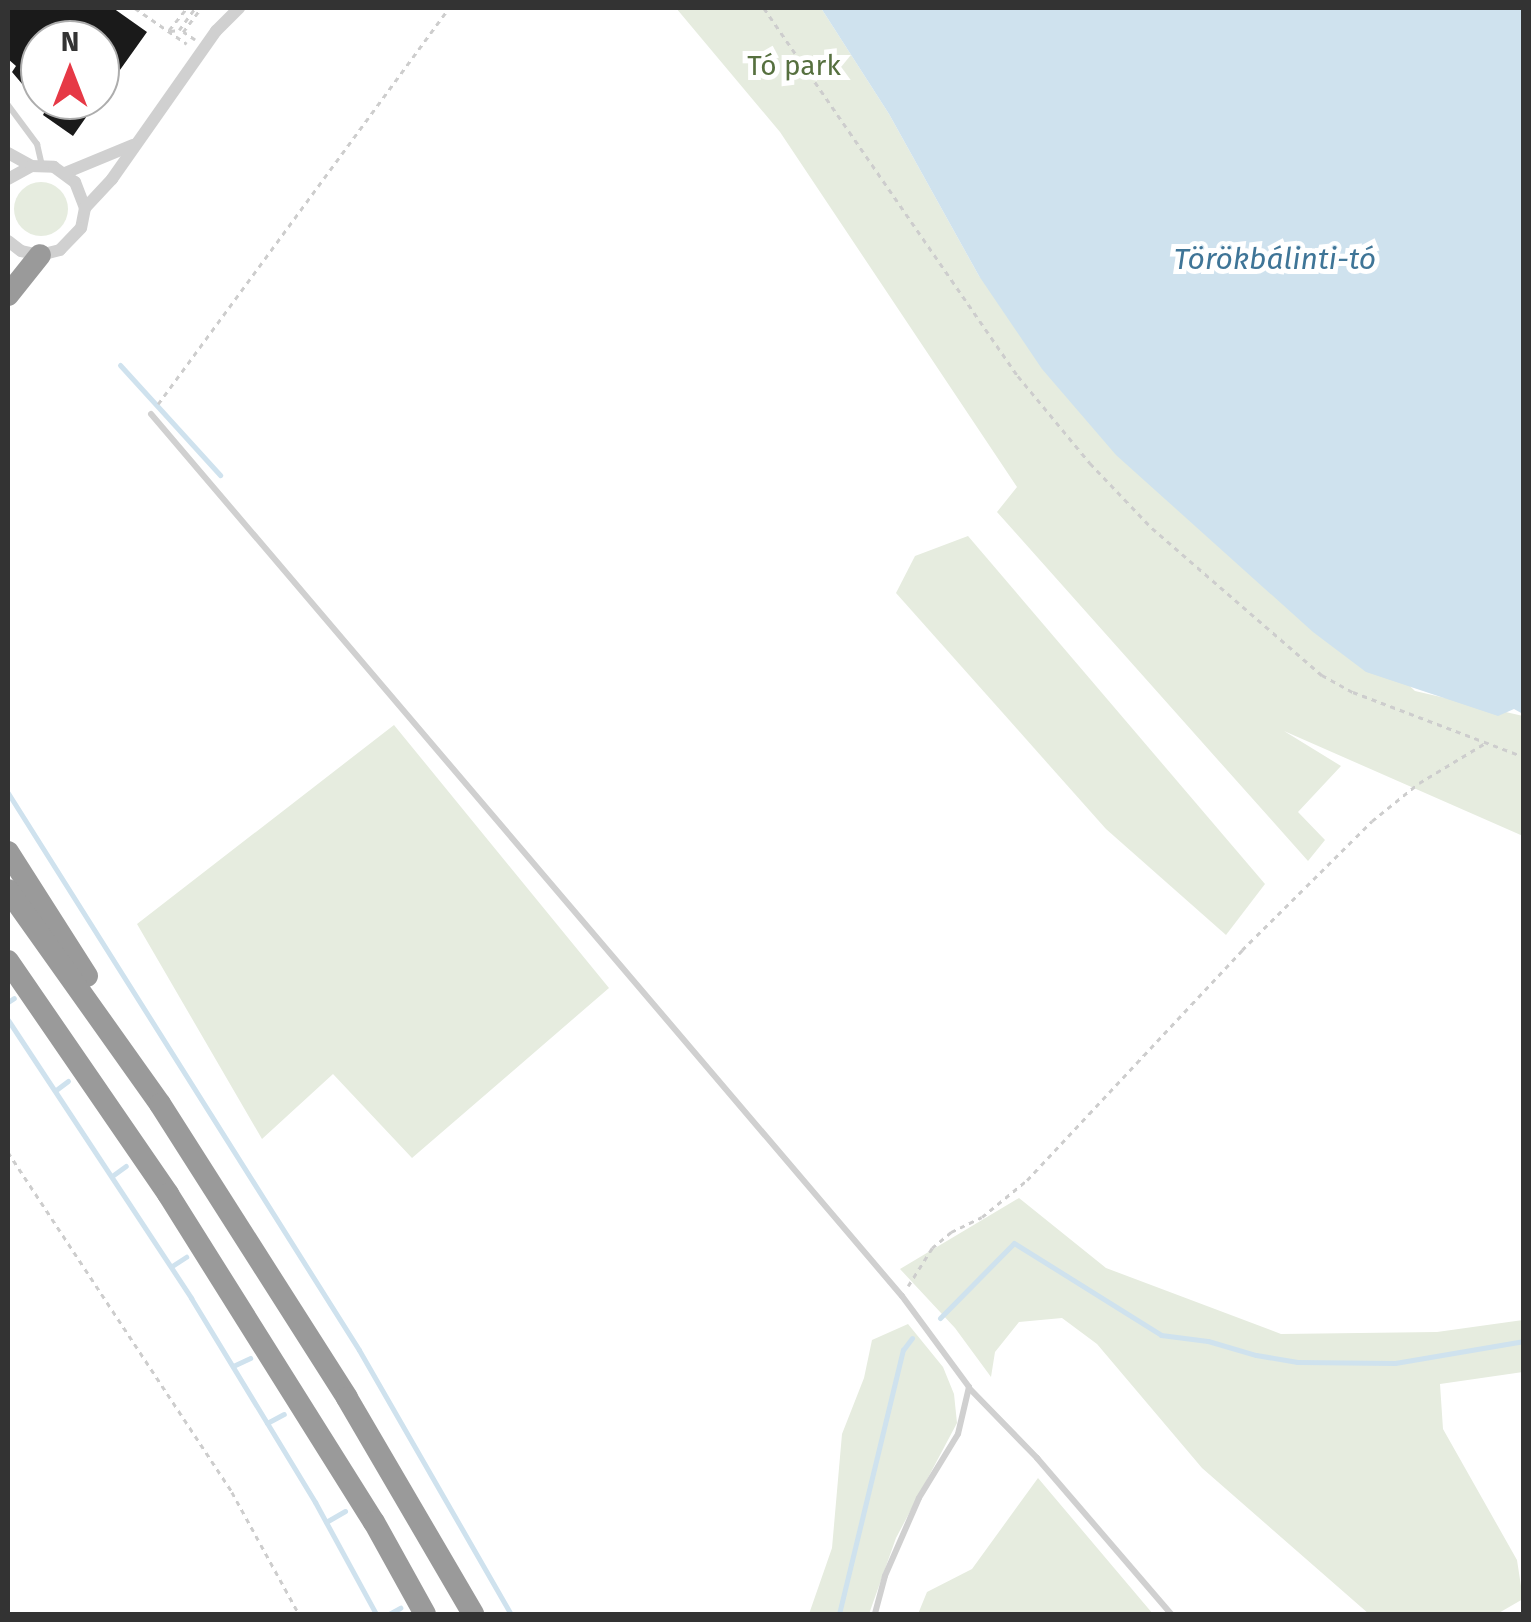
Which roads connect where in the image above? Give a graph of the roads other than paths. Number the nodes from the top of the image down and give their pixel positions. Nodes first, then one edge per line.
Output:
1 (239, 8) edge
2 (8, 106) edge
3 (135, 144) junction
4 (8, 153) edge
5 (36, 165) junction
6 (65, 172) junction
7 (8, 179) edge
8 (85, 208) junction
9 (8, 241) edge
10 (40, 255) junction
11 (8, 295) edge
12 (152, 414) dead end
13 (8, 852) edge
14 (8, 890) edge
15 (8, 961) edge
16 (160, 1104) junction
17 (968, 1387) junction
18 (424, 1614) edge
19 (473, 1614) edge
20 (876, 1614) edge
21 (1170, 1614) edge

1 - 3 street
2 - 5 lane
3 - 6 street
3 - 8 street
4 - 5 street
5 - 6 street
5 - 7 street
6 - 8 street
8 - 10 street
9 - 10 street
10 - 11 highway
12 - 17 lane
13 - 16 highway
14 - 16 highway
15 - 18 highway
16 - 19 highway
17 - 20 lane
17 - 21 lane

